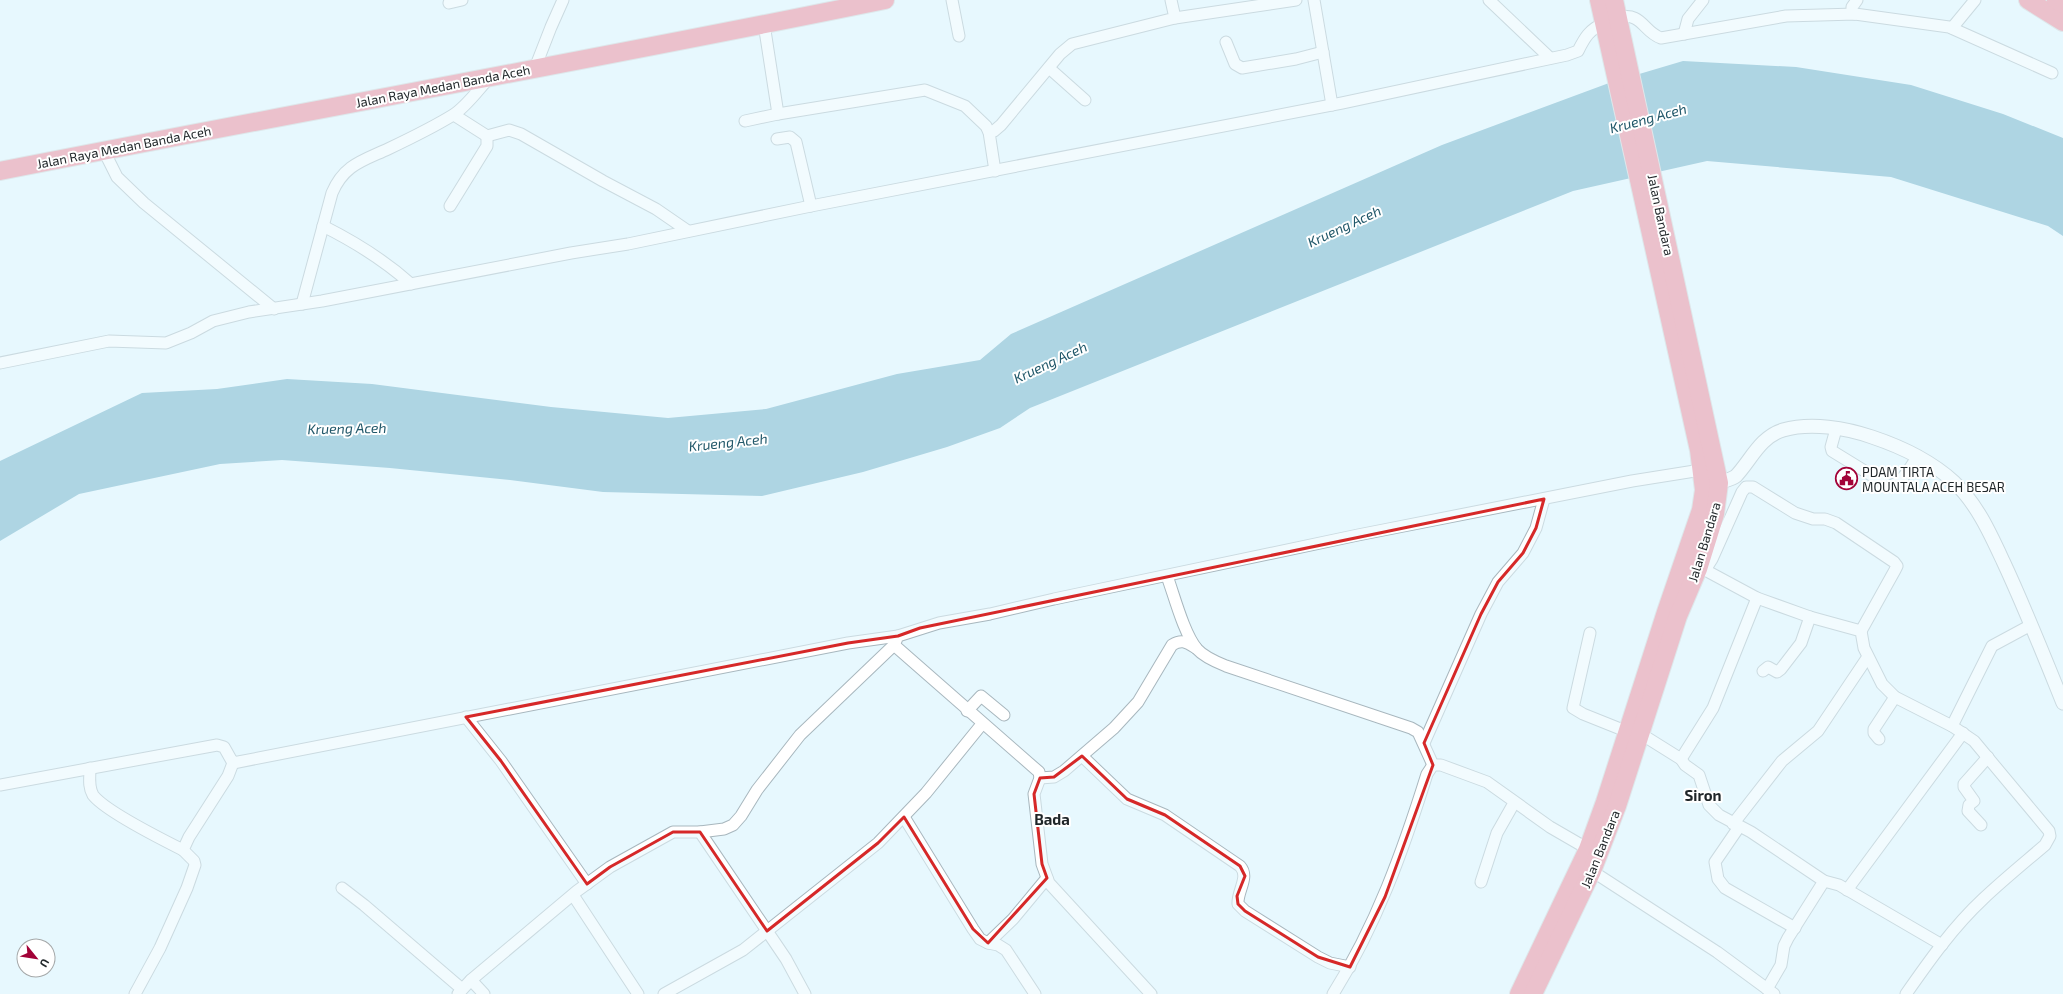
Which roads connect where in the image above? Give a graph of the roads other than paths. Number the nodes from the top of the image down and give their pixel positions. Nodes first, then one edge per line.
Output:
1 (462, 0) edge
2 (563, 0) edge
3 (885, 0) edge
4 (952, 0) edge
5 (1171, 0) edge
6 (1296, 0) edge
7 (1314, 0) edge
8 (1489, 0) edge
9 (1599, 0) edge
10 (1614, 0) edge
11 (1702, 0) edge
12 (1975, 0) edge
13 (2028, 0) edge
14 (2056, 0) edge
15 (449, 3) dead end
16 (2063, 4) edge
17 (1854, 5) edge
18 (1175, 18) junction
19 (1611, 21) junction
20 (2063, 22) edge
21 (764, 24) junction
22 (1952, 28) junction
23 (1684, 34) junction
24 (959, 36) dead end
25 (1226, 42) dead end
26 (1324, 52) junction
27 (1550, 58) junction
28 (535, 68) junction
29 (1049, 68) junction
30 (2052, 73) dead end
31 (491, 76) junction
32 (1085, 100) dead end
33 (1332, 105) junction
34 (778, 114) junction
35 (454, 115) junction
36 (745, 121) dead end
37 (989, 132) junction
38 (487, 136) junction
39 (777, 139) dead end
40 (104, 151) junction
41 (0, 171) edge
42 (995, 171) junction
43 (450, 206) dead end
44 (811, 206) junction
45 (323, 226) junction
46 (688, 231) junction
47 (411, 284) junction
48 (302, 304) junction
49 (274, 308) junction
50 (0, 363) edge
51 (1836, 429) junction
52 (1706, 451) junction
53 (1918, 456) junction
54 (1701, 470) junction
55 (1727, 480) junction
56 (1746, 487) junction
57 (1544, 499) junction
58 (1702, 569) junction
59 (1167, 576) junction
60 (1757, 598) junction
61 (1672, 614) junction
62 (1810, 618) junction
63 (2031, 625) junction
64 (1861, 631) junction
65 (1590, 633) dead end
66 (896, 641) junction
67 (1196, 648) junction
68 (1868, 658) junction
69 (1763, 671) dead end
70 (1895, 697) junction
71 (2063, 703) edge
72 (967, 711) junction
73 (1004, 715) dead end
74 (466, 717) junction
75 (982, 724) junction
76 (1952, 726) junction
77 (1635, 733) junction
78 (1962, 733) junction
79 (1879, 739) dead end
80 (1424, 743) junction
81 (1082, 756) junction
82 (1988, 757) junction
83 (1681, 759) junction
84 (233, 763) junction
85 (1433, 765) junction
86 (90, 768) junction
87 (1040, 778) junction
88 (0, 785) edge
89 (1514, 802) junction
90 (904, 817) junction
91 (1736, 825) junction
92 (1981, 825) dead end
93 (700, 832) junction
94 (1588, 849) junction
95 (183, 850) junction
96 (1592, 871) junction
97 (1047, 878) junction
98 (1824, 881) junction
99 (1481, 882) dead end
100 (587, 884) junction
101 (342, 888) dead end
102 (1847, 890) junction
103 (572, 895) junction
104 (1795, 928) junction
105 (767, 931) junction
106 (988, 943) junction
107 (1942, 945) junction
108 (1350, 967) junction
109 (471, 980) junction
110 (1771, 991) edge
111 (460, 992) edge
112 (135, 994) edge
113 (484, 994) edge
114 (638, 994) edge
115 (664, 994) edge
116 (805, 994) edge
117 (1035, 994) edge
118 (1151, 994) edge
119 (1333, 994) edge
120 (1519, 994) edge
121 (1533, 994) edge
122 (1906, 994) edge

1 - 15 street
2 - 28 street
3 - 21 highway, Jalan Raya Medan Banda Aceh
4 - 24 street
5 - 18 street
6 - 18 street
7 - 26 street
8 - 27 street
9 - 19 highway, Jalan Bandara
10 - 19 highway, Jalan Bandara
11 - 23 street
12 - 22 street
13 - 20 highway
14 - 16 highway
17 - 22 street
17 - 23 street
18 - 29 street
19 - 23 street
19 - 27 street
19 - 52 highway, Jalan Bandara
21 - 28 highway, Jalan Raya Medan Banda Aceh
21 - 34 street
22 - 30 street
25 - 26 street
26 - 33 street
27 - 33 street
28 - 31 highway, Jalan Raya Medan Banda Aceh
29 - 32 street
29 - 37 street
31 - 35 street
31 - 40 highway, Jalan Raya Medan Banda Aceh
33 - 42 street
34 - 36 street
34 - 37 street
35 - 38 street
35 - 45 street
37 - 42 street
38 - 43 street
38 - 46 street
39 - 44 street
40 - 41 highway, Jalan Raya Medan Banda Aceh
40 - 49 street
42 - 44 street
44 - 46 street
45 - 47 street
45 - 48 street
46 - 47 street
47 - 48 street
48 - 49 street
49 - 50 street
51 - 53 street
51 - 53 street
51 - 55 street
52 - 54 highway, Jalan Bandara
52 - 55 highway, Jalan Bandara
53 - 63 street
54 - 57 street
54 - 61 highway, Jalan Bandara
55 - 56 street
55 - 58 highway, Jalan Bandara
56 - 58 street
56 - 64 street
57 - 59 street
57 - 80 street
58 - 60 street
58 - 61 highway, Jalan Bandara
59 - 66 street
59 - 67 street
60 - 62 street
60 - 83 street
61 - 77 highway, Jalan Bandara
62 - 64 street
62 - 69 street
63 - 71 street
63 - 76 street
64 - 68 street
65 - 77 street
66 - 72 street
66 - 74 street
66 - 93 street
67 - 80 street
67 - 81 street
68 - 70 street
68 - 91 street
70 - 76 street
70 - 79 street
72 - 73 street
72 - 75 street
74 - 84 street
74 - 100 street
75 - 87 street
75 - 90 street
76 - 78 street
77 - 83 street
77 - 94 highway, Jalan Bandara
77 - 96 highway, Jalan Bandara
78 - 82 street
78 - 102 street
80 - 85 street
81 - 87 street
81 - 108 street
82 - 92 street
82 - 107 street
83 - 91 street
84 - 86 street
84 - 95 street
85 - 89 street
85 - 108 street
86 - 88 street
86 - 95 street
87 - 97 street
89 - 94 street
89 - 99 street
90 - 105 street
90 - 106 street
91 - 98 street
91 - 104 street
93 - 100 street
93 - 105 street
94 - 120 highway, Jalan Bandara
95 - 112 street
96 - 110 street
96 - 121 highway, Jalan Bandara
97 - 106 street
97 - 118 street
98 - 102 street
98 - 104 street
100 - 103 street
101 - 111 street
102 - 107 street
103 - 109 street
103 - 114 street
104 - 110 street
105 - 115 street
105 - 116 street
106 - 117 street
107 - 122 street
108 - 119 street
109 - 111 street
109 - 113 street

